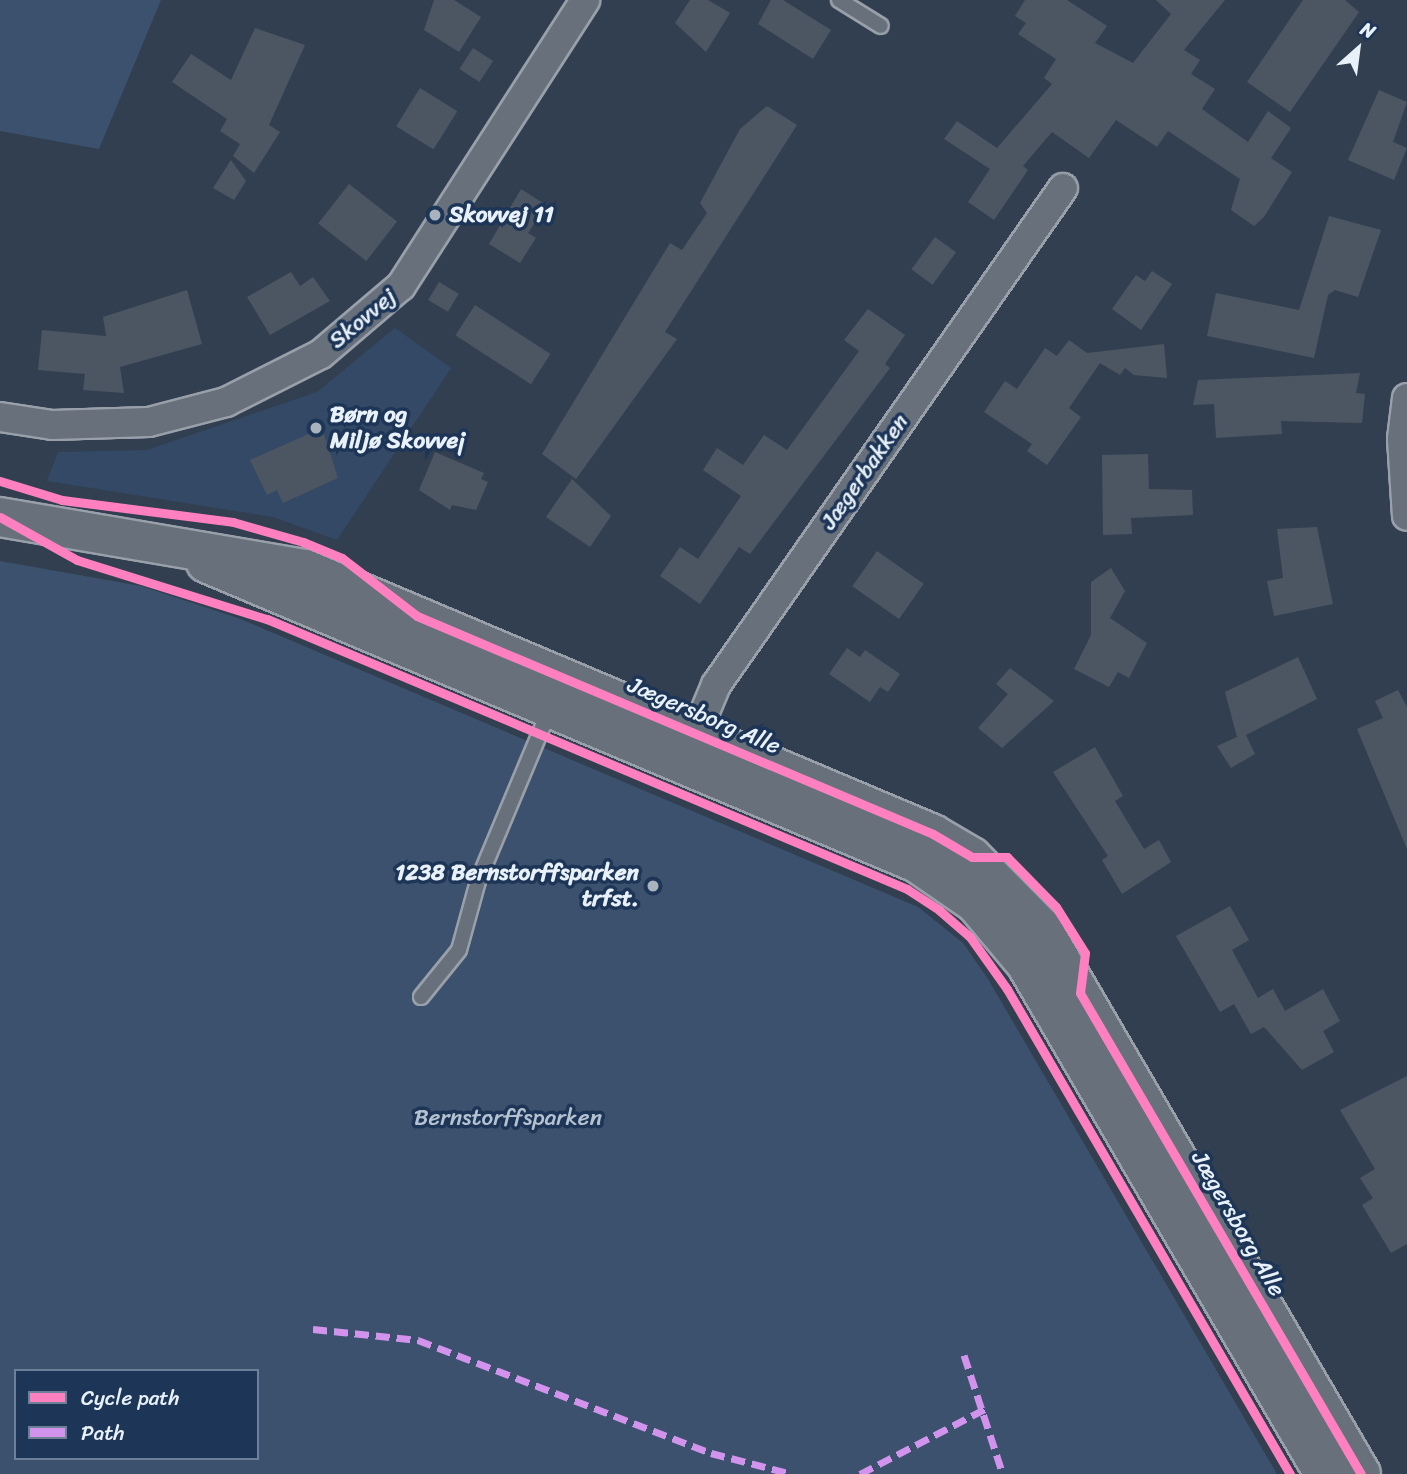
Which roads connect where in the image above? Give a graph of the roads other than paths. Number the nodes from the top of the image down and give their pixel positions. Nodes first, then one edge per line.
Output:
1 (585, 0) edge
2 (839, 0) edge
3 (881, 26) dead end
4 (1063, 188) dead end
5 (1407, 398) edge
6 (0, 417) edge
7 (1407, 516) edge
8 (0, 517) edge
9 (172, 548) junction
10 (550, 708) junction
11 (689, 749) junction
12 (421, 997) dead end
13 (1324, 1474) edge
14 (1361, 1474) edge

1 - 6 street, Skovvej
2 - 3 lane
4 - 11 street, Jægerbakken
5 - 7 street
8 - 9 street, Jægersborg Alle
9 - 10 street, Jægersborg Alle
9 - 11 street, Jægersborg Alle
10 - 11 street, Jægersborg Alle
10 - 12 lane
11 - 13 street, Jægersborg Alle
11 - 14 street, Jægersborg Alle

